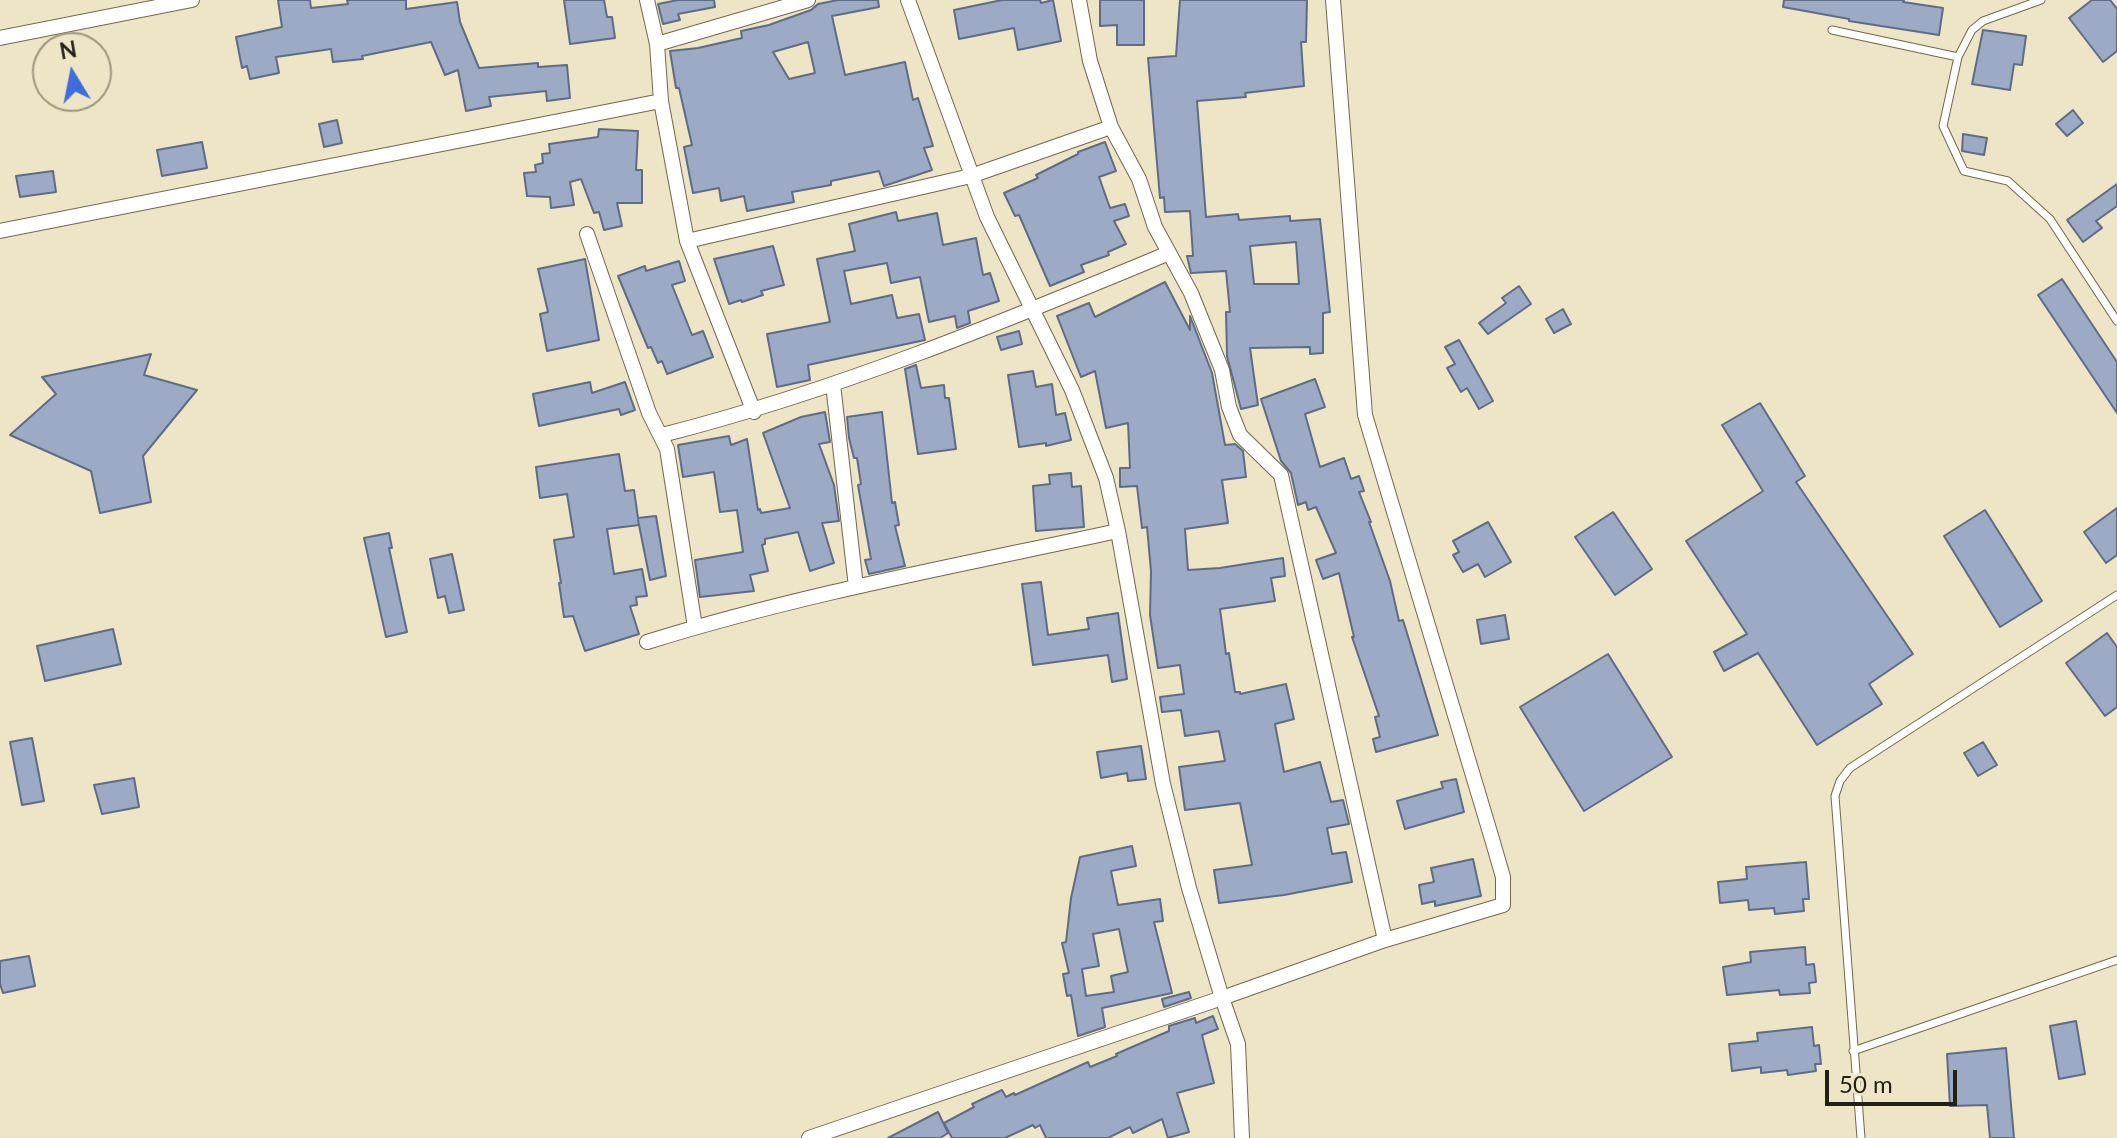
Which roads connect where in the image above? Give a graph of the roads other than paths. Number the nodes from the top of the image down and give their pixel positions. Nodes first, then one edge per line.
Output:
1 (192, 0) edge
2 (647, 0) edge
3 (808, 0) edge
4 (908, 0) edge
5 (1079, 0) edge
6 (1333, 0) edge
7 (2041, 0) edge
8 (1832, 30) dead end
9 (0, 38) edge
10 (657, 44) junction
11 (1958, 57) junction
12 (661, 101) junction
13 (1111, 127) junction
14 (971, 176) junction
15 (0, 231) edge
16 (587, 234) dead end
17 (687, 241) junction
18 (1169, 253) junction
19 (1034, 309) junction
20 (2117, 321) edge
21 (833, 384) junction
22 (754, 412) junction
23 (662, 435) junction
24 (1118, 531) junction
25 (856, 587) junction
26 (2117, 595) edge
27 (695, 627) junction
28 (647, 642) dead end
29 (1385, 940) junction
30 (2117, 960) edge
31 (1222, 998) junction
32 (1853, 1051) junction
33 (1237, 1136) edge
34 (809, 1138) edge
35 (1861, 1138) edge

1 - 9 street
2 - 10 street
3 - 10 street
4 - 14 street
5 - 13 street
6 - 29 street
7 - 11 lane
8 - 11 lane
10 - 12 street
11 - 20 lane
12 - 15 street
12 - 17 street
13 - 14 street
13 - 18 street
14 - 17 street
14 - 19 street
16 - 23 street
17 - 22 street
18 - 19 street
18 - 29 street
19 - 21 street
19 - 24 street
21 - 22 street
21 - 25 street
22 - 23 street
23 - 27 street
24 - 25 street
24 - 31 street
25 - 27 street
26 - 32 lane
27 - 28 street
29 - 31 street
30 - 32 lane
31 - 33 street
31 - 34 street
32 - 35 lane

